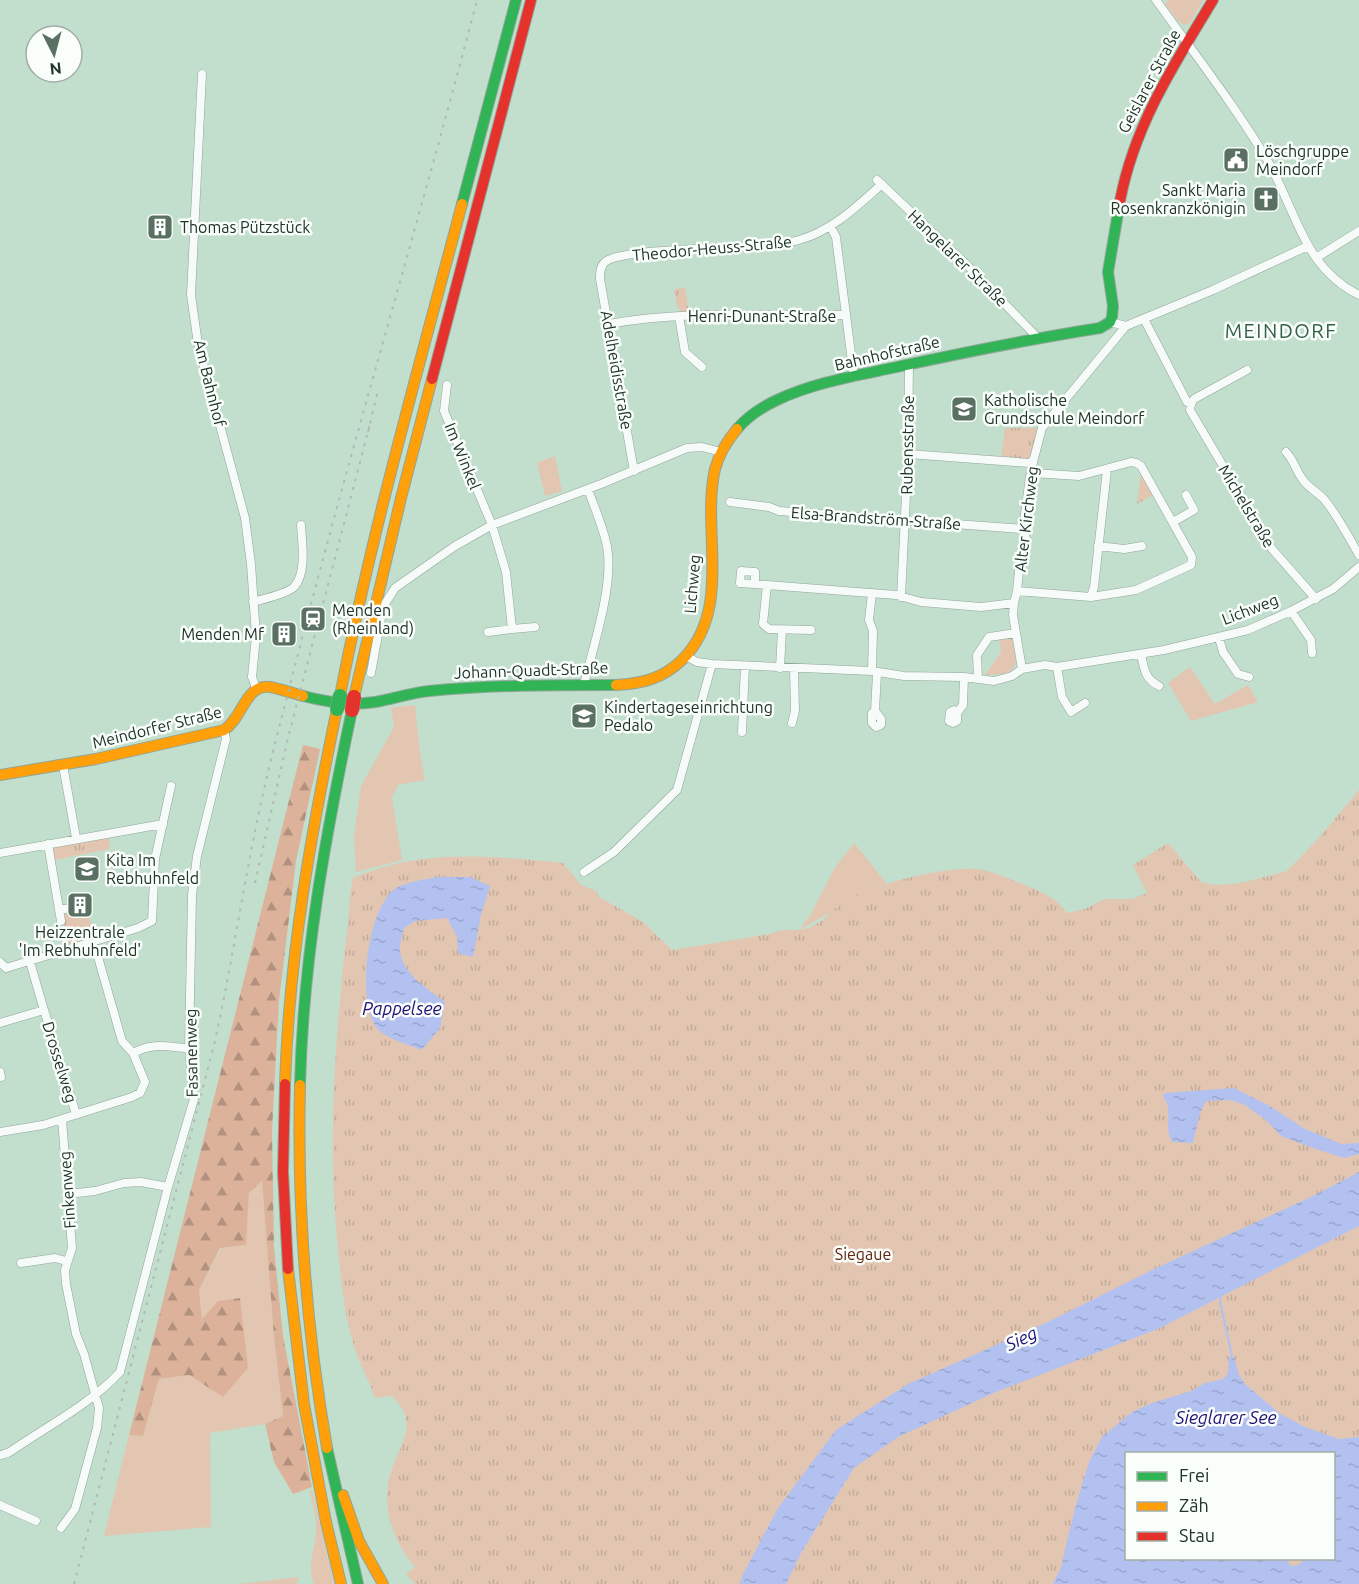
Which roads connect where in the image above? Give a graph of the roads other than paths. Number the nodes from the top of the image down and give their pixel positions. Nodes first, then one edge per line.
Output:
1 (516, 0) edge
2 (531, 0) edge
3 (1156, 0) edge
4 (1213, 0) edge
5 (1188, 41) junction
6 (202, 74) dead end
7 (880, 182) joint
8 (830, 226) junction
9 (1359, 231) edge
10 (1308, 246) junction
11 (1316, 258) junction
12 (601, 269) joint
13 (1359, 295) edge
14 (845, 315) junction
15 (679, 316) junction
16 (1144, 319) junction
17 (1110, 322) junction
18 (609, 324) junction
19 (1126, 326) junction
20 (1038, 338) junction
21 (909, 364) junction
22 (702, 367) dead end
23 (1247, 370) dead end
24 (854, 377) junction
25 (447, 385) dead end
26 (1191, 405) junction
27 (721, 452) junction
28 (1286, 452) dead end
29 (908, 454) junction
30 (1034, 459) junction
31 (1107, 470) junction
32 (634, 471) junction
33 (1034, 473) junction
34 (588, 489) junction
35 (1186, 495) dead end
36 (730, 502) dead end
37 (905, 521) junction
38 (1173, 522) junction
39 (301, 525) dead end
40 (492, 525) junction
41 (1023, 529) junction
42 (1098, 546) junction
43 (1142, 546) dead end
44 (1359, 555) edge
45 (1359, 567) edge
46 (754, 584) dead end
47 (767, 585) junction
48 (1017, 591) junction
49 (872, 593) junction
50 (901, 597) junction
51 (1091, 597) junction
52 (1316, 599) junction
53 (253, 602) junction
54 (1014, 603) junction
55 (1291, 611) junction
56 (535, 627) dead end
57 (512, 629) junction
58 (782, 630) junction
59 (810, 630) dead end
60 (488, 632) dead end
61 (1016, 633) junction
62 (1219, 638) junction
63 (1312, 653) dead end
64 (1141, 654) junction
65 (686, 656) junction
66 (712, 664) junction
67 (745, 666) junction
68 (1057, 667) junction
69 (780, 668) junction
70 (794, 669) junction
71 (1022, 669) junction
72 (874, 672) junction
73 (370, 673) dead end
74 (964, 677) junction
75 (1249, 677) dead end
76 (978, 679) junction
77 (584, 685) junction
78 (1159, 686) dead end
79 (256, 688) junction
80 (1085, 703) dead end
81 (875, 711) dead end
82 (957, 713) dead end
83 (792, 723) dead end
84 (224, 730) junction
85 (742, 732) dead end
86 (63, 765) junction
87 (0, 775) edge
88 (171, 786) dead end
89 (163, 824) junction
90 (76, 838) junction
91 (48, 844) junction
92 (0, 853) edge
93 (584, 872) dead end
94 (76, 907) dead end
95 (59, 910) junction
96 (61, 921) dead end
97 (94, 942) junction
98 (0, 962) edge
99 (30, 962) junction
100 (44, 1010) junction
101 (0, 1023) edge
102 (189, 1048) junction
103 (133, 1053) junction
104 (76, 1114) junction
105 (62, 1119) junction
106 (0, 1132) edge
107 (168, 1187) junction
108 (68, 1194) junction
109 (66, 1260) junction
110 (21, 1263) dead end
111 (94, 1395) junction
112 (321, 1412) junction
113 (0, 1455) edge
114 (0, 1505) edge
115 (36, 1521) dead end
116 (61, 1528) dead end
117 (341, 1584) edge
118 (358, 1584) edge
119 (382, 1584) edge

1 - 117 main road
2 - 112 main road
3 - 5 street
4 - 5 main road, Geislarer Straße
5 - 10 street
5 - 17 main road, Geislarer Straße
6 - 53 street, Am Bahnhof
7 - 8 street, Theodor-Heuss-Straße
7 - 20 street, Hangelarer Straße
8 - 12 street, Theodor-Heuss-Straße
8 - 14 street
9 - 11 street
10 - 11 street
10 - 16 street
11 - 13 street
12 - 18 street, Adelheidisstraße
14 - 15 street, Henri-Dunant-Straße
14 - 24 street
15 - 18 street, Henri-Dunant-Straße
15 - 22 street, Henri-Dunant-Straße
16 - 19 street
16 - 26 street, Michelstraße
17 - 19 street
17 - 20 main road, Bahnhofstraße
18 - 32 street, Adelheidisstraße
19 - 30 street, Alter Kirchweg
20 - 21 main road, Bahnhofstraße
21 - 24 main road, Bahnhofstraße
21 - 29 street, Rubensstraße
23 - 26 street
24 - 27 main road, Bahnhofstraße
25 - 40 street, Im Winkel
26 - 52 street, Michelstraße
27 - 32 street
27 - 65 main road, Lichweg
28 - 44 street
29 - 30 street
29 - 37 street, Rubensstraße
30 - 33 street, Alter Kirchweg
31 - 33 street
31 - 38 street
31 - 42 street
32 - 34 street
33 - 41 street, Alter Kirchweg
34 - 40 street
34 - 77 street
35 - 38 street
36 - 37 street, Elsa-Brandström-Straße
37 - 41 street, Elsa-Brandström-Straße
37 - 50 street, Rubensstraße
38 - 51 street
39 - 53 street
40 - 57 street
40 - 73 street
41 - 48 street, Alter Kirchweg
42 - 43 street
42 - 51 street
45 - 52 street, Lichweg
46 - 47 street
47 - 49 street
47 - 58 street
48 - 51 street
48 - 54 street, Alter Kirchweg
49 - 50 street
49 - 72 street
50 - 54 street
52 - 55 street, Lichweg
53 - 79 street, Am Bahnhof
54 - 61 street, Alter Kirchweg
55 - 62 street, Lichweg
55 - 63 street, Lichweg
56 - 57 street
57 - 60 street
58 - 59 street
58 - 69 street
61 - 71 street, Alter Kirchweg
61 - 76 street
62 - 64 street, Lichweg
62 - 75 street, Lichweg
64 - 68 street, Lichweg
64 - 78 street
65 - 66 street, Lichweg
65 - 77 main road, Johann-Quadt-Straße
66 - 67 street, Lichweg
66 - 93 street
67 - 69 street, Lichweg
67 - 85 street
68 - 71 street, Lichweg
68 - 80 street
69 - 70 street, Lichweg
70 - 72 street, Lichweg
70 - 83 street
71 - 76 street, Lichweg
72 - 74 street, Lichweg
72 - 81 street
74 - 76 street, Lichweg
74 - 82 street
77 - 79 main road, Johann-Quadt-Straße
79 - 84 main road, Meindorfer Straße
84 - 86 main road, Meindorfer Straße
84 - 102 street, Fasanenweg
86 - 87 main road, Meindorfer Straße
86 - 90 street
88 - 89 street
89 - 90 street
89 - 97 street
90 - 91 street
91 - 92 street
91 - 95 street
94 - 95 street
95 - 96 street
97 - 99 street
97 - 103 street
98 - 99 street
99 - 100 street, Drosselweg
100 - 101 street, Drosselweg
100 - 104 street, Drosselweg
102 - 103 street
102 - 107 street, Fasanenweg
103 - 104 street
104 - 105 street
105 - 106 street
105 - 108 street, Finkenweg
107 - 108 street
107 - 111 street, Fasanenweg
108 - 109 street, Finkenweg
109 - 110 street
109 - 111 street, Finkenweg
111 - 113 street, Fasanenweg
111 - 116 street
112 - 118 main road
112 - 119 main road
114 - 115 street

